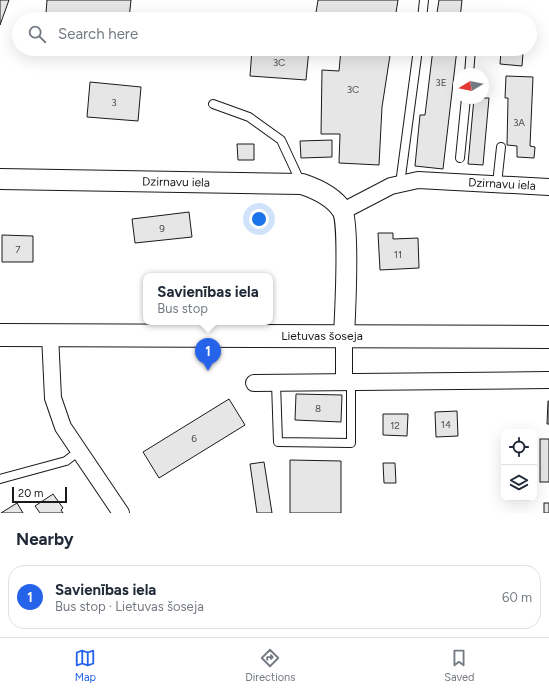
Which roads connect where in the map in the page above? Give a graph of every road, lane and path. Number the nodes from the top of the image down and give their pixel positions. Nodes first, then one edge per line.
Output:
1 (424, 0) edge
2 (423, 12) edge
3 (417, 56) edge
4 (470, 56) edge
5 (469, 68) edge
6 (213, 104) dead end
7 (465, 104) edge
8 (501, 147) dead end
9 (460, 158) dead end
10 (0, 179) edge
11 (302, 184) junction
12 (400, 184) junction
13 (497, 184) junction
14 (549, 187) edge
15 (343, 211) junction
16 (0, 335) edge
17 (50, 335) junction
18 (344, 336) junction
19 (549, 337) edge
20 (549, 380) edge
21 (347, 382) junction
22 (254, 383) dead end
23 (276, 383) junction
24 (79, 451) junction
25 (0, 479) edge
26 (121, 513) edge

1 - 2 lane
3 - 12 lane
4 - 5 lane
6 - 11 lane
7 - 9 lane
8 - 13 lane
10 - 11 street, Dzirnavu iela
11 - 15 street, Dzirnavu iela
12 - 13 street, Dzirnavu iela
12 - 15 street, Dzirnavu iela
13 - 14 street, Dzirnavu iela
15 - 18 street
16 - 17 main road, Lietuvas šoseja
17 - 18 main road, Lietuvas šoseja
17 - 24 street
18 - 19 main road, Lietuvas šoseja
18 - 21 street
20 - 21 street
21 - 23 street
21 - 23 lane
22 - 23 street
24 - 25 lane
24 - 26 street

